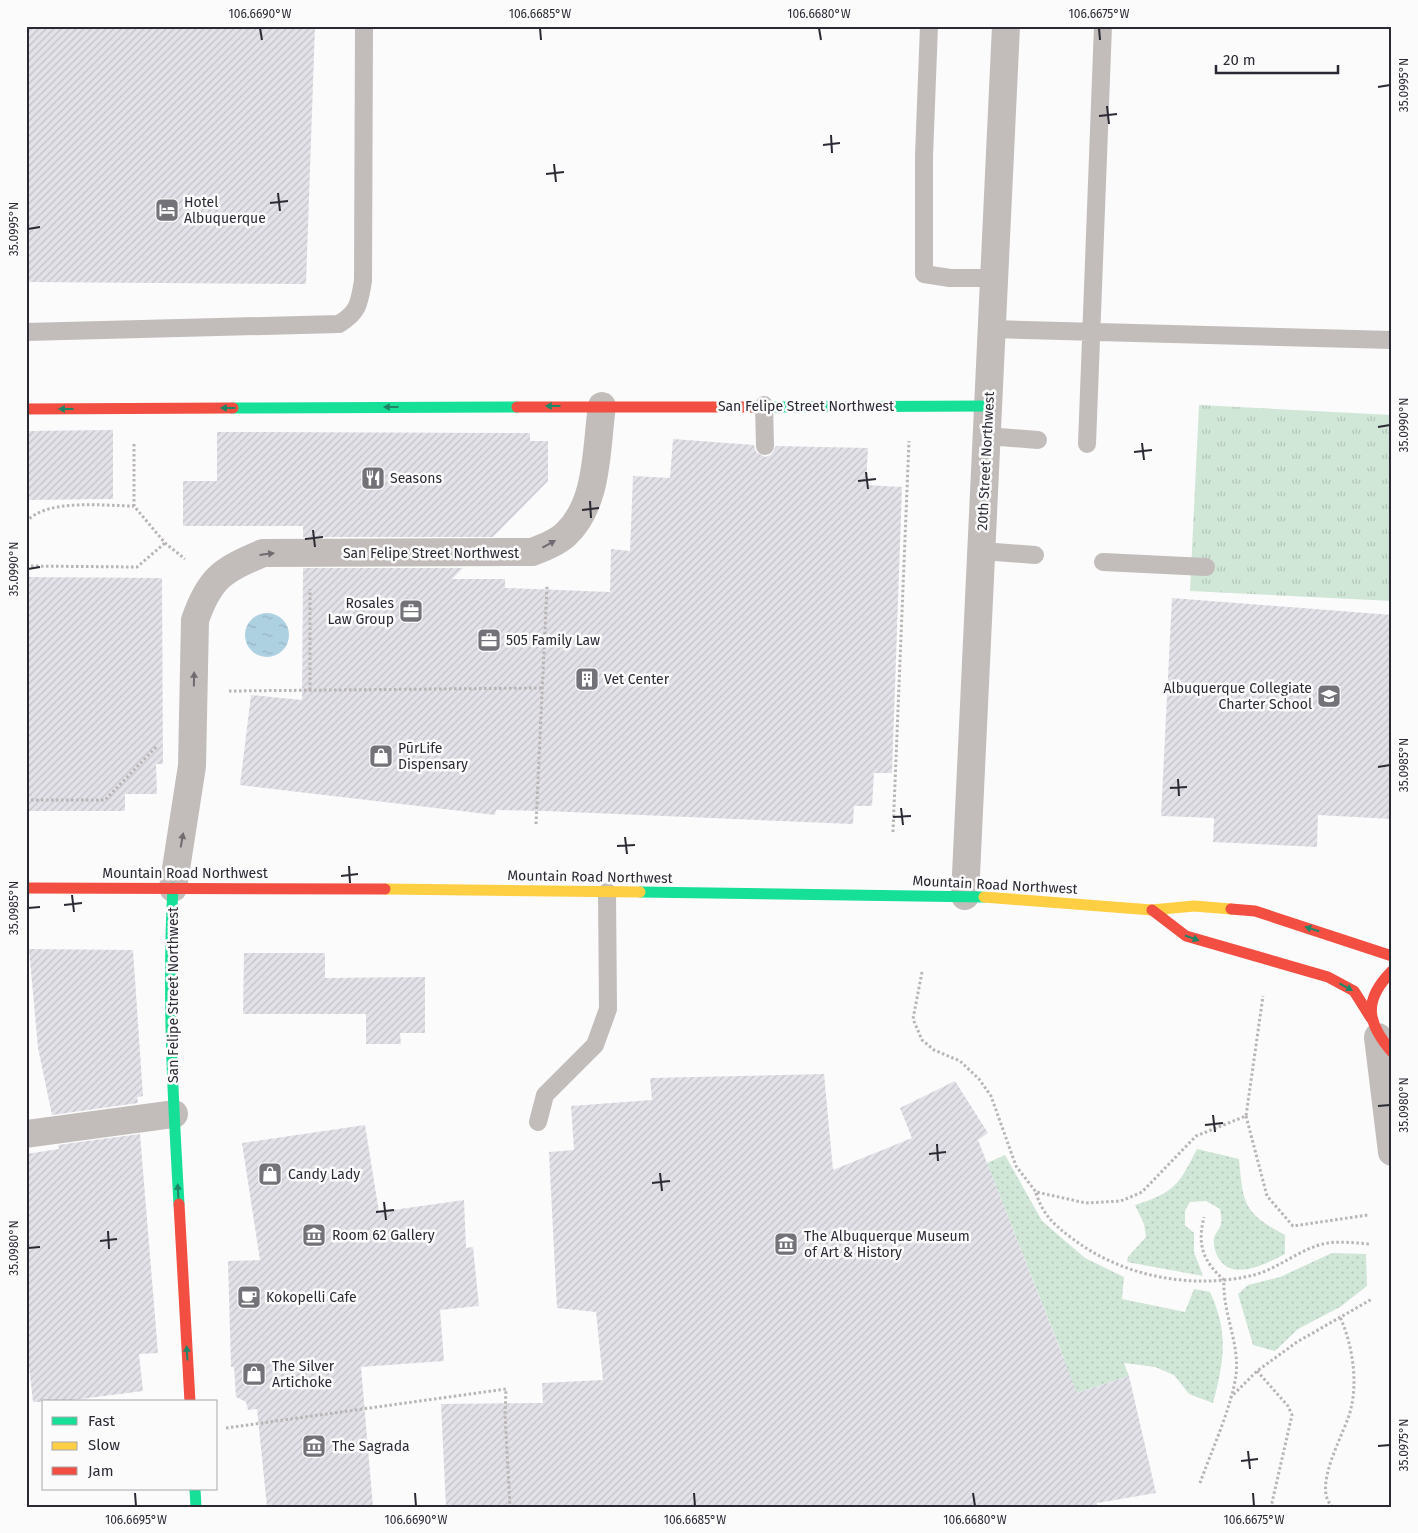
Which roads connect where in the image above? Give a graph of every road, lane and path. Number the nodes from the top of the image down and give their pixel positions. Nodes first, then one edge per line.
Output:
1 (364, 26) edge
2 (929, 26) edge
3 (1006, 26) edge
4 (1103, 26) edge
5 (994, 278) junction
6 (992, 329) junction
7 (1093, 331) junction
8 (26, 332) edge
9 (1392, 340) edge
10 (602, 406) junction
11 (764, 406) junction
12 (988, 406) junction
13 (26, 409) edge
14 (134, 434) dead end
15 (987, 436) junction
16 (909, 438) dead end
17 (1038, 440) dead end
18 (1087, 444) dead end
19 (766, 446) dead end
20 (134, 506) junction
21 (26, 522) edge
22 (165, 543) junction
23 (982, 551) junction
24 (1035, 555) dead end
25 (184, 560) dead end
26 (1103, 562) dead end
27 (26, 566) edge
28 (1206, 567) dead end
29 (547, 586) dead end
30 (310, 588) dead end
31 (542, 688) junction
32 (310, 690) junction
33 (223, 691) dead end
34 (159, 744) dead end
35 (26, 800) edge
36 (536, 824) dead end
37 (893, 832) dead end
38 (26, 888) edge
39 (173, 888) junction
40 (607, 892) junction
41 (965, 896) junction
42 (1152, 910) junction
43 (1392, 956) edge
44 (1392, 971) edge
45 (922, 972) dead end
46 (1263, 995) dead end
47 (1380, 1036) edge
48 (174, 1114) junction
49 (1246, 1116) junction
50 (538, 1122) dead end
51 (26, 1134) edge
52 (1392, 1152) edge
53 (1036, 1192) junction
54 (1368, 1215) dead end
55 (1204, 1217) dead end
56 (1370, 1244) dead end
57 (1224, 1280) junction
58 (1372, 1299) dead end
59 (1340, 1317) junction
60 (1257, 1371) junction
61 (1229, 1398) junction
62 (190, 1400) edge
63 (226, 1428) dead end
64 (1200, 1484) dead end
65 (195, 1490) edge
66 (196, 1507) edge
67 (510, 1507) edge
68 (1271, 1507) edge
69 (1332, 1507) edge

1 - 8 lane
2 - 5 lane
3 - 5 street, 20th Street Northwest
4 - 7 lane
5 - 6 street, 20th Street Northwest
6 - 7 lane
6 - 12 street, 20th Street Northwest
7 - 9 lane
7 - 18 lane
10 - 11 street, San Felipe Street Northwest
10 -> 13 street
39 -> 10 street, San Felipe Street Northwest
11 - 12 street, San Felipe Street Northwest
11 - 19 lane
12 - 15 street, 20th Street Northwest
14 - 20 path
15 - 17 lane
15 - 23 street, 20th Street Northwest
16 - 37 path
20 - 21 path
20 - 22 path
22 - 25 path
22 - 27 path
23 - 24 lane
23 - 41 street, 20th Street Northwest
26 - 28 lane
29 - 31 path
30 - 32 path
31 - 32 path
31 - 36 path
32 - 33 path
34 - 35 path
38 - 39 street, Mountain Road Northwest
39 - 40 street, Mountain Road Northwest
39 - 48 street, San Felipe Street Northwest
40 - 41 street, Mountain Road Northwest
40 - 50 lane
41 - 42 street, Mountain Road Northwest
43 -> 42 street, Mountain Road Northwest
42 -> 47 street
44 - 47 street
45 - 53 path
46 - 49 path
47 - 52 street
48 - 51 street
62 -> 48 street, San Felipe Street Northwest
49 - 53 path
49 - 54 path
53 - 57 path
55 - 57 path
56 - 57 path
57 - 61 path
58 - 59 path
59 - 60 path
59 - 69 path
60 - 61 path
60 - 68 path
61 - 64 path
63 - 67 path
65 - 66 street

